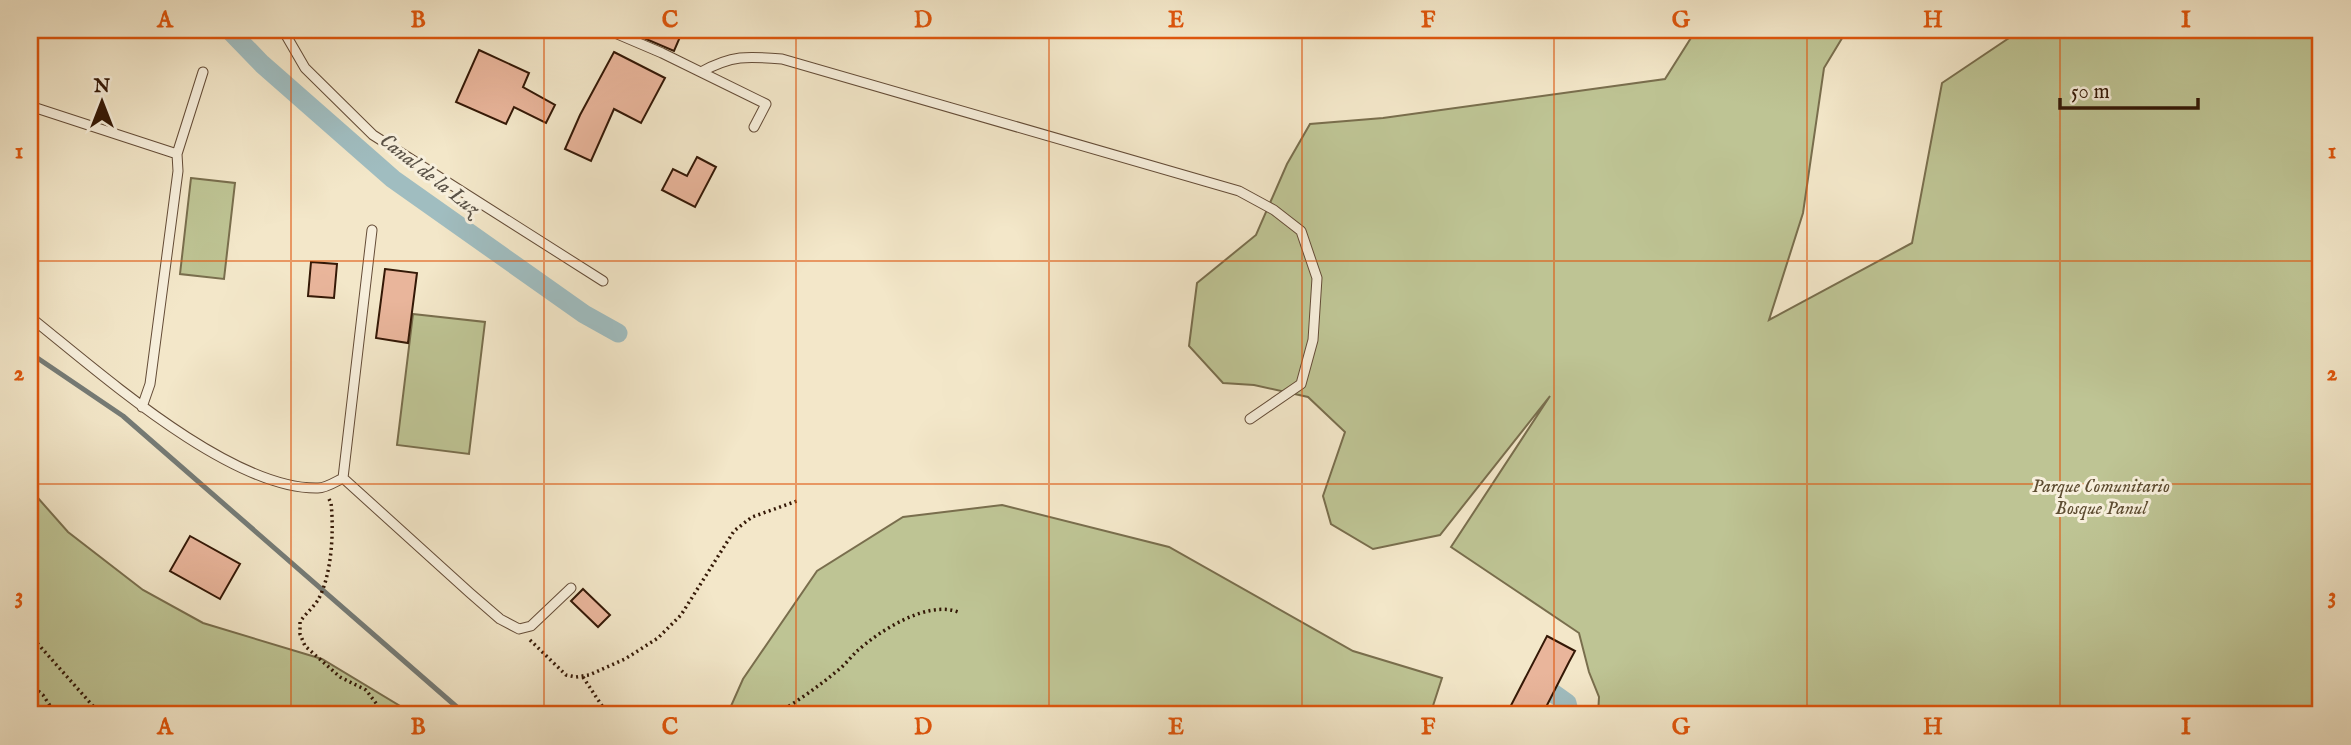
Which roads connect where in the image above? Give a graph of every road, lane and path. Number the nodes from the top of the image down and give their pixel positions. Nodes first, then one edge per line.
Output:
1 (283, 30) edge
2 (608, 30) edge
3 (203, 72) dead end
4 (701, 72) junction
5 (30, 106) edge
6 (754, 127) dead end
7 (177, 154) junction
8 (372, 230) dead end
9 (603, 281) dead end
10 (30, 317) edge
11 (142, 407) junction
12 (1250, 419) dead end
13 (343, 478) junction
14 (321, 488) junction
15 (797, 501) dead end
16 (571, 588) dead end
17 (958, 612) dead end
18 (519, 629) junction
19 (30, 635) edge
20 (583, 677) junction
21 (30, 684) edge
22 (56, 715) edge
23 (101, 715) edge
24 (385, 715) edge
25 (608, 715) edge
26 (775, 715) edge
27 (1371, 715) edge
28 (1387, 715) edge

1 - 9 lane
2 - 4 lane
3 - 7 lane
4 - 6 lane
4 - 12 lane
5 - 7 lane
7 - 11 lane
8 - 13 lane
10 - 11 lane
11 - 14 lane
13 - 14 lane
13 - 18 lane
14 - 24 path
15 - 20 path
16 - 18 lane
17 - 26 path
18 - 20 path
19 - 23 path
20 - 25 path
21 - 22 path
27 - 28 path

